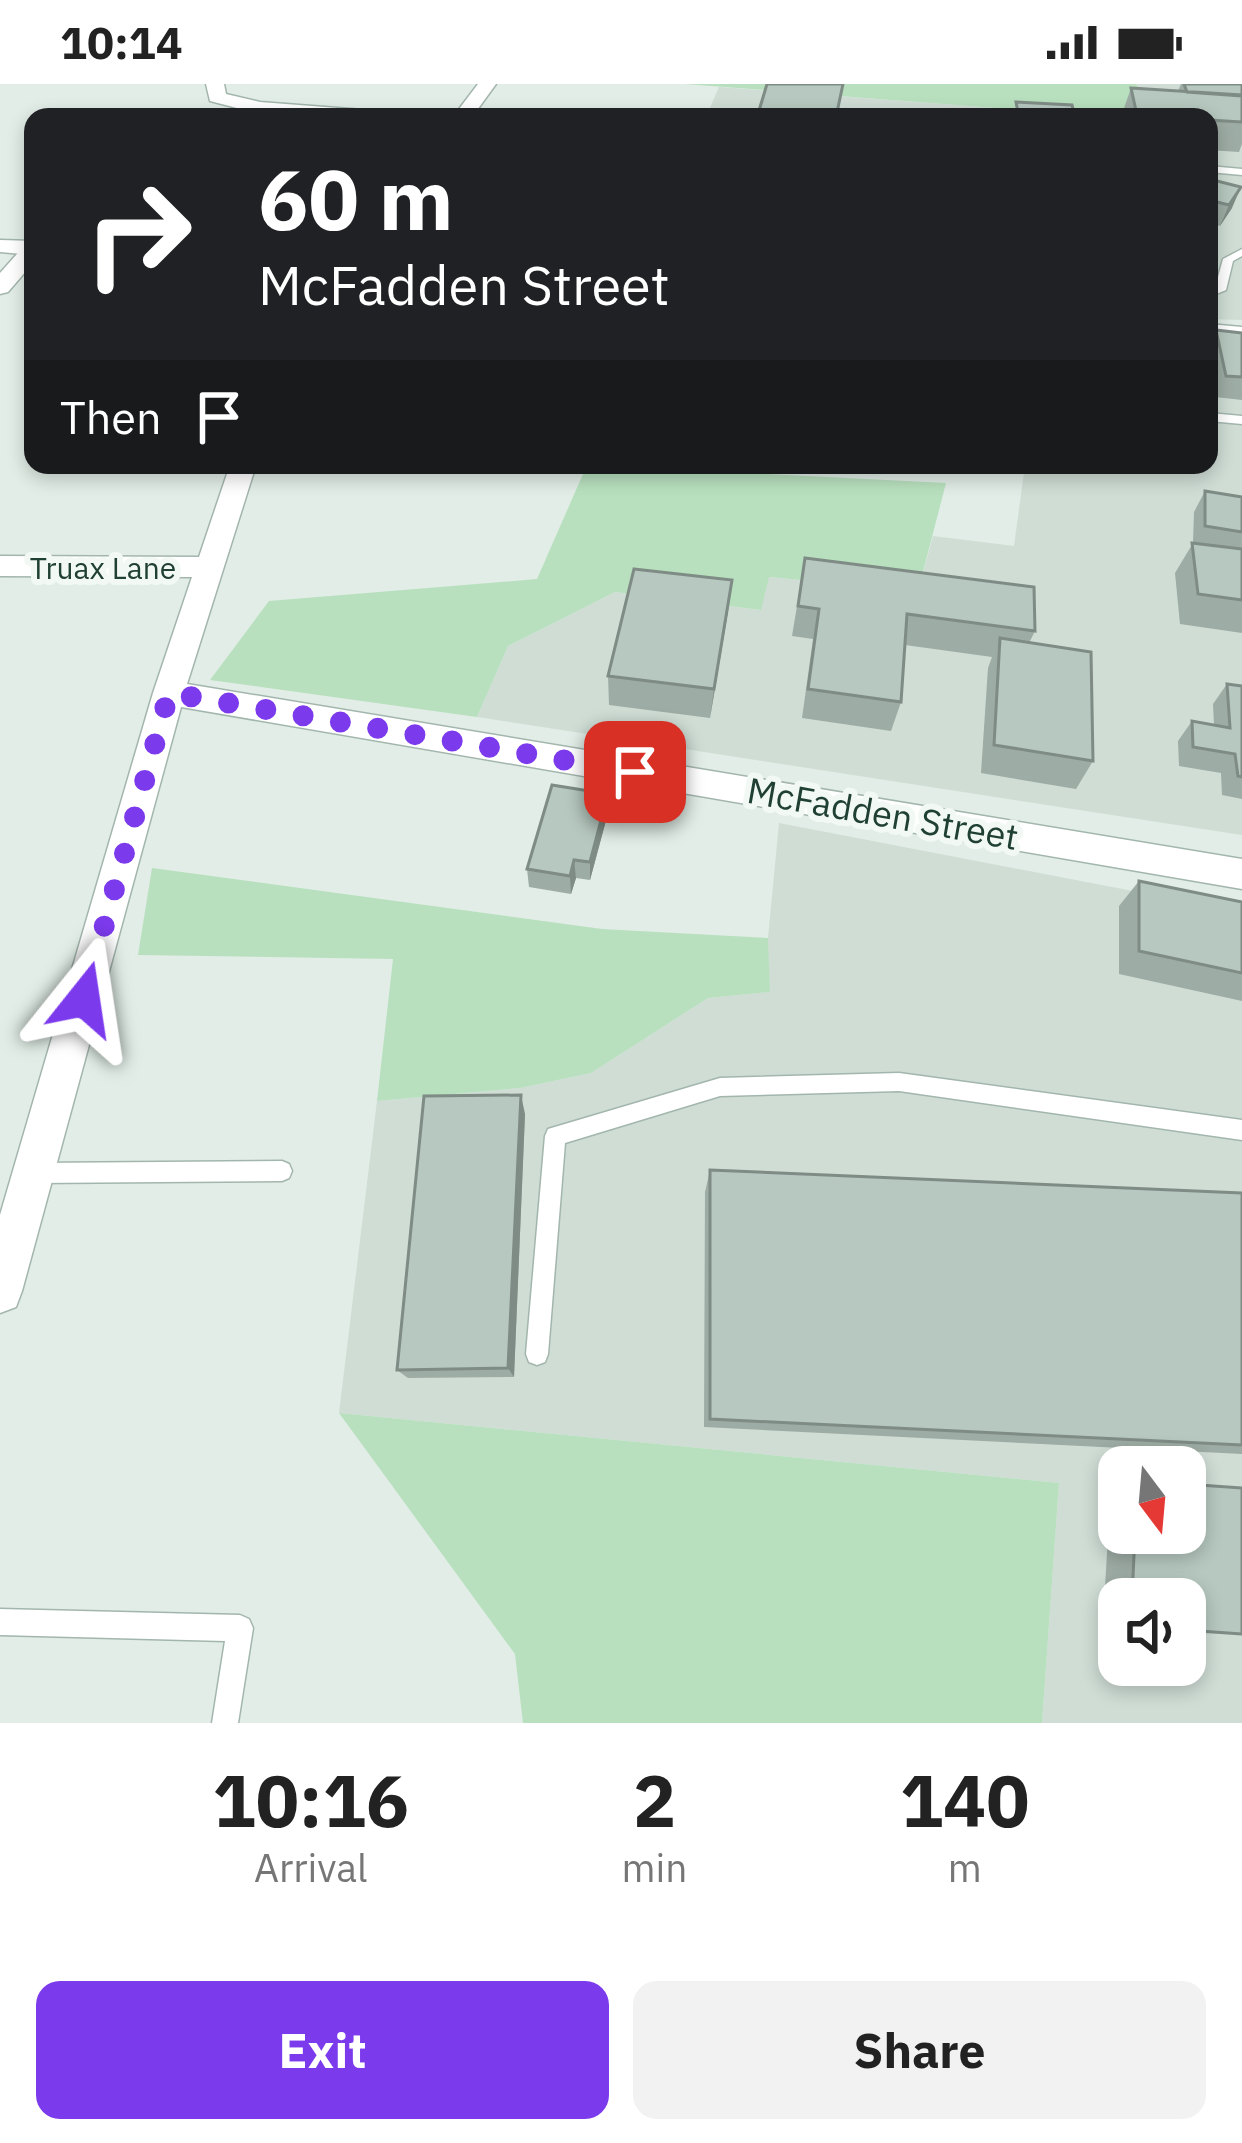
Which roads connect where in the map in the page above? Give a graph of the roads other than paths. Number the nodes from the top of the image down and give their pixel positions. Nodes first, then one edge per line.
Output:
1 (487, 84) edge
2 (216, 90) edge
3 (260, 108) edge
4 (469, 108) edge
5 (1242, 253) edge
6 (24, 259) edge
7 (0, 286) edge
8 (1218, 291) edge
9 (239, 474) edge
10 (0, 566) edge
11 (206, 567) junction
12 (169, 693) junction
13 (1242, 874) edge
14 (1242, 1130) edge
15 (282, 1171) dead end
16 (36, 1174) junction
17 (0, 1291) edge
18 (537, 1354) dead end
19 (0, 1622) edge
20 (226, 1723) edge

1 - 4 street
2 - 3 street
5 - 8 lane
6 - 7 street
9 - 11 street
10 - 11 street, Truax Lane
11 - 12 street
12 - 13 street, McFadden Street
12 - 16 street
14 - 18 lane
15 - 16 lane
16 - 17 street
19 - 20 lane

